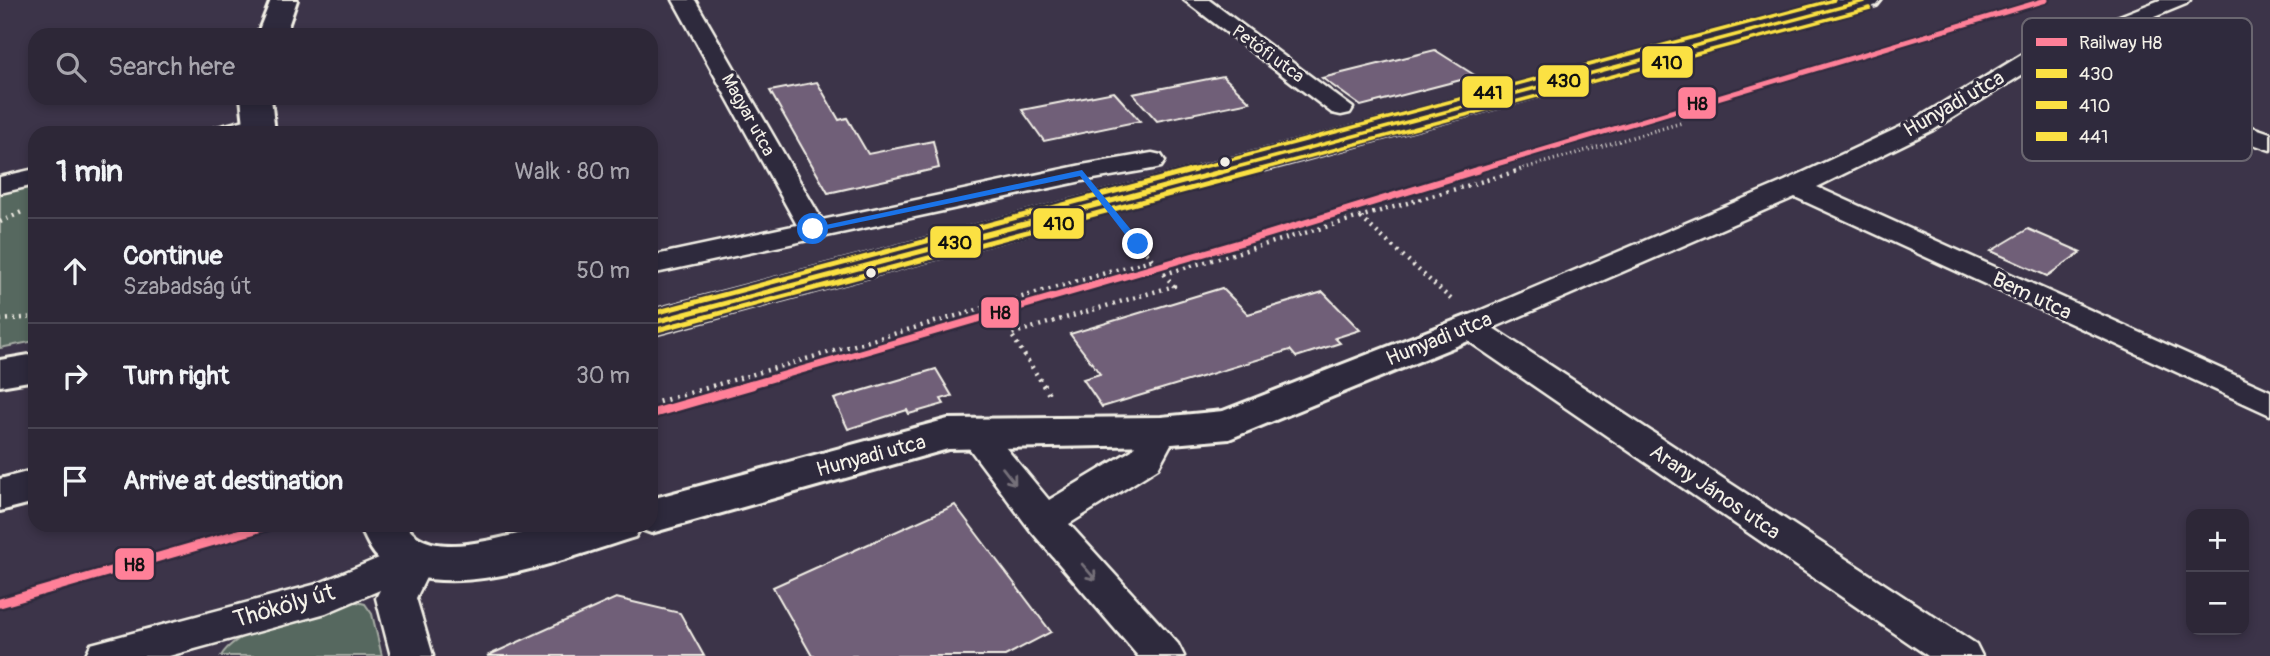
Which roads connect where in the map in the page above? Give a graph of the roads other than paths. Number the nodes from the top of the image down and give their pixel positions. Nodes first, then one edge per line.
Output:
1 (284, 0) edge
2 (684, 0) edge
3 (1195, 0) edge
4 (1868, 0) edge
5 (2179, 0) edge
6 (2134, 18) edge
7 (274, 28) edge
8 (2022, 65) edge
9 (1341, 108) dead end
10 (258, 118) edge
11 (239, 126) edge
12 (2252, 136) edge
13 (2270, 142) edge
14 (1152, 161) dead end
15 (28, 179) edge
16 (0, 185) edge
17 (1795, 187) junction
18 (813, 229) junction
19 (658, 263) edge
20 (658, 321) edge
21 (1474, 325) junction
22 (28, 368) edge
23 (0, 373) edge
24 (2270, 404) edge
25 (1161, 431) junction
26 (974, 432) junction
27 (28, 488) edge
28 (0, 495) edge
29 (658, 514) edge
30 (1044, 521) junction
31 (387, 532) edge
32 (592, 532) edge
33 (416, 557) junction
34 (178, 645) edge
35 (106, 656) edge
36 (412, 656) edge
37 (1163, 656) edge
38 (1961, 656) edge

1 - 7 main road
2 - 18 street, Magyar utca
3 - 9 street, Petőfi utca
4 - 20 main road
5 - 6 street, Hunyadi utca
8 - 17 street, Hunyadi utca
10 - 11 street
12 - 13 street
14 - 18 street
15 - 16 street
17 - 21 street, Hunyadi utca
17 - 24 street, Bem utca
18 - 19 street
21 - 25 main road, Hunyadi utca
21 - 38 street, Arany János utca
22 - 23 main road
25 - 26 main road, Hunyadi utca
25 - 30 street
26 - 29 main road, Hunyadi utca
26 -> 30 street
27 - 28 main road
30 -> 37 street
31 - 33 main road
32 - 33 main road
33 - 34 street, Thököly út
33 - 36 street
34 - 35 street, Thököly út

